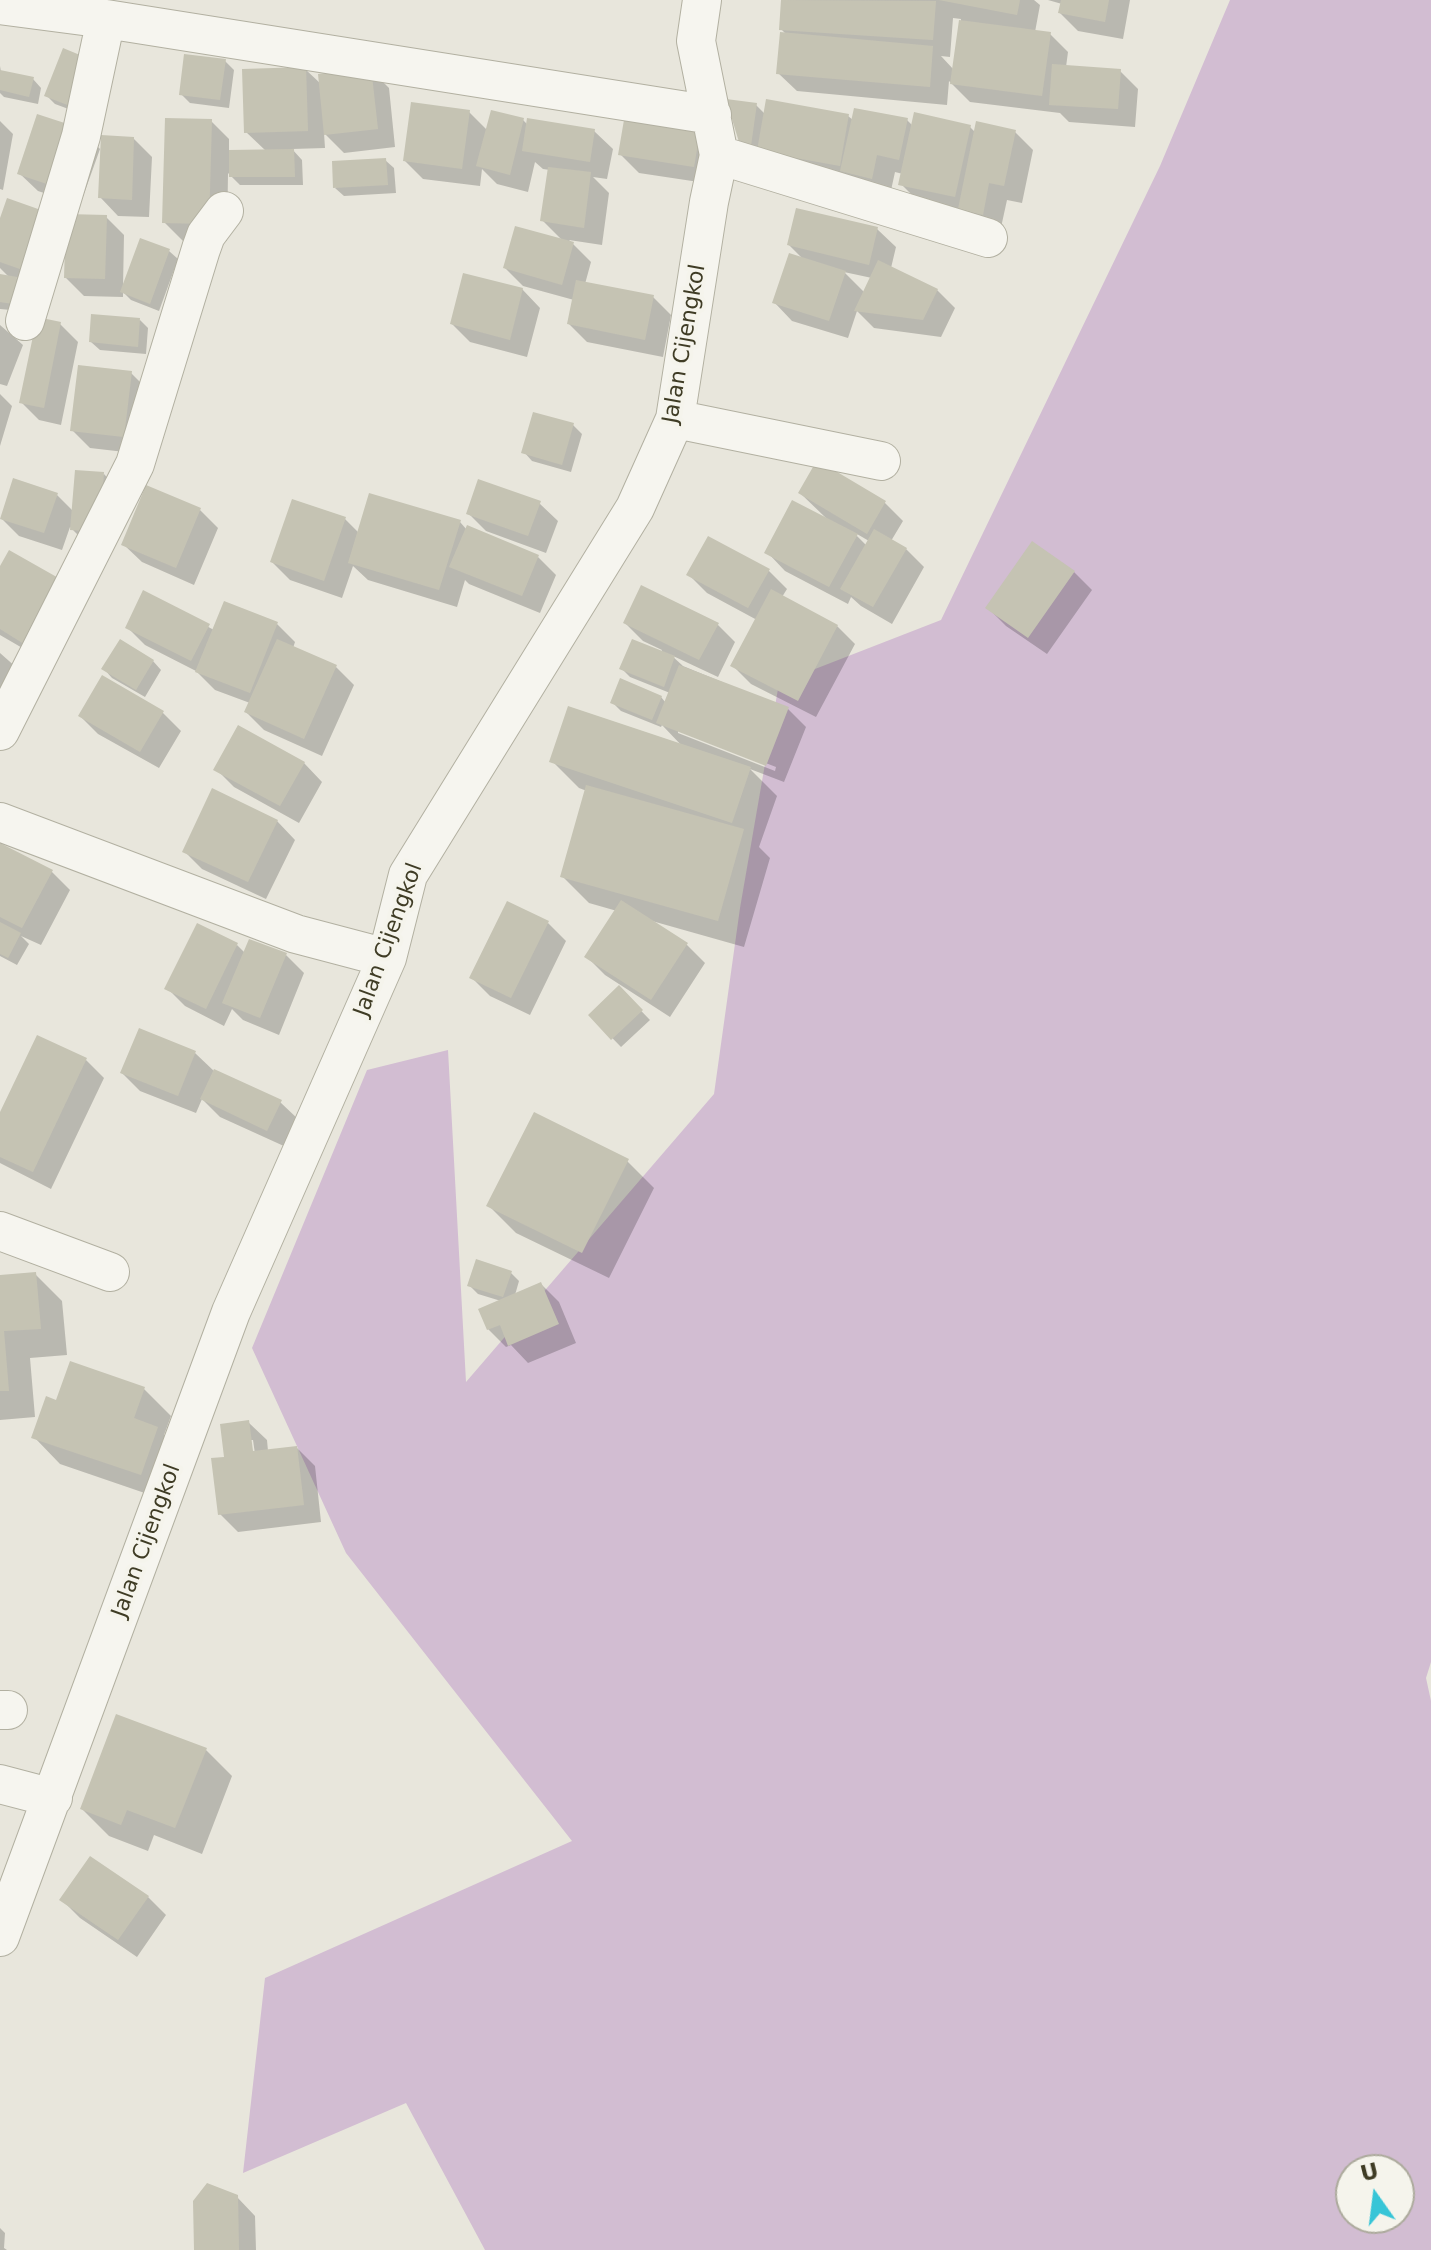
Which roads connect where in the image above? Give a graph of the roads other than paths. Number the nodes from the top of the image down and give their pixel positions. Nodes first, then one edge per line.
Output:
1 (702, 0) edge
2 (0, 5) edge
3 (106, 19) junction
4 (712, 115) junction
5 (719, 155) junction
6 (224, 211) dead end
7 (988, 238) dead end
8 (25, 321) dead end
9 (675, 419) junction
10 (881, 461) dead end
11 (0, 731) edge
12 (0, 822) edge
13 (387, 958) junction
14 (0, 1231) edge
15 (110, 1272) dead end
16 (0, 1784) edge
17 (53, 1798) junction
18 (0, 1937) edge

1 - 4 street, Jalan Cijengkol
2 - 3 street
3 - 4 street
3 - 8 street
4 - 5 street, Jalan Cijengkol
5 - 7 street
5 - 9 street, Jalan Cijengkol
6 - 11 street
9 - 10 street
9 - 13 street, Jalan Cijengkol
12 - 13 street
13 - 17 street, Jalan Cijengkol
14 - 15 street
16 - 17 street
17 - 18 street, Jalan Cijengkol

